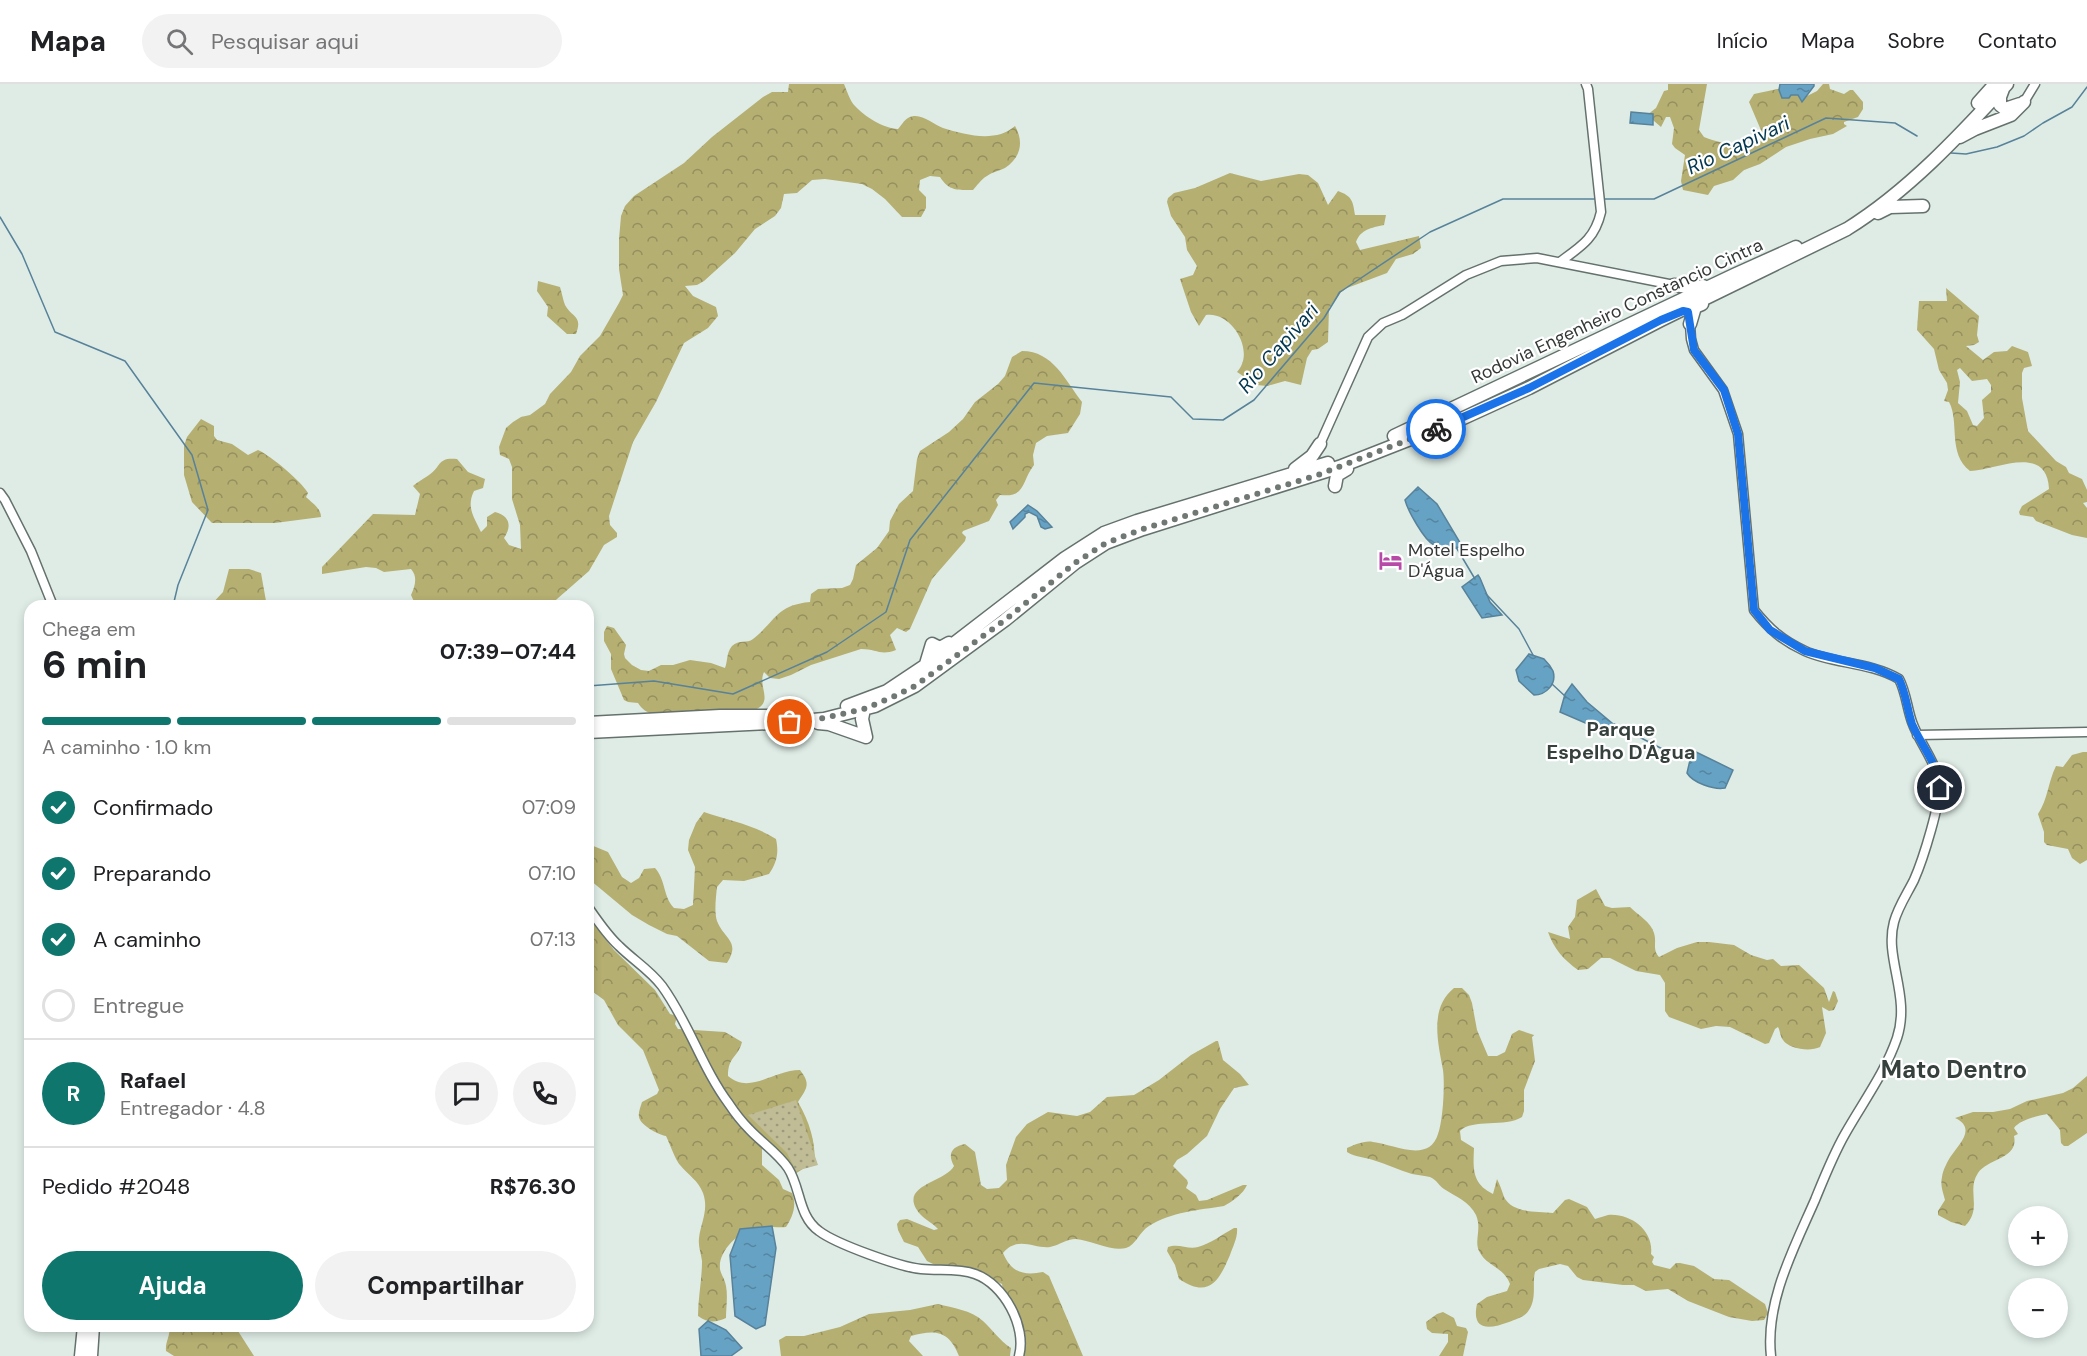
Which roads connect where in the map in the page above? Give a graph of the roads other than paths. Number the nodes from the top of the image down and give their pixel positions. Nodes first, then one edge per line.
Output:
1 (1586, 84) edge
2 (2035, 84) edge
3 (2002, 85) edge
4 (2024, 102) junction
5 (1943, 149) junction
6 (1918, 174) junction
7 (1847, 229) junction
8 (1561, 261) junction
9 (1734, 274) junction
10 (1674, 285) junction
11 (1730, 287) junction
12 (1659, 315) junction
13 (1690, 324) junction
14 (1320, 444) junction
15 (1339, 459) junction
16 (1283, 477) junction
17 (0, 494) edge
18 (51, 600) edge
19 (864, 709) junction
20 (790, 722) junction
21 (594, 723) edge
22 (594, 732) edge
23 (2087, 732) edge
24 (1917, 735) junction
25 (594, 915) edge
26 (83, 1332) edge
27 (93, 1332) edge
28 (81, 1356) edge
29 (91, 1356) edge
30 (1019, 1356) edge
31 (1771, 1356) edge

1 - 8 street
2 - 4 street
3 - 4 highway
3 - 5 highway, Rodovia Engenheiro Constancio Cintra
3 - 9 highway, Rodovia Engenheiro Constancio Cintra
4 - 5 highway
5 - 6 highway, Rodovia Engenheiro Constancio Cintra
6 - 7 highway, Rodovia Engenheiro Constancio Cintra
6 - 7 highway
7 - 11 highway, Rodovia Engenheiro Constancio Cintra
8 - 10 street
8 - 14 street
9 - 10 highway
9 - 12 highway, Rodovia Engenheiro Constancio Cintra
10 - 12 highway
11 - 12 highway, Rodovia Engenheiro Constancio Cintra
11 - 13 highway
12 - 13 highway
12 - 15 highway, Rodovia Engenheiro Constancio Cintra
12 - 19 highway, Rodovia Engenheiro Constancio Cintra
13 - 24 street
14 - 15 highway
14 - 16 highway
15 - 16 highway, Rodovia Engenheiro Constancio Cintra
16 - 21 highway, Rodovia Engenheiro Constancio Cintra
17 - 18 street
19 - 20 highway
19 - 20 highway
20 - 22 highway
23 - 24 street
24 - 31 street
25 - 30 street
26 - 28 highway
27 - 29 highway

